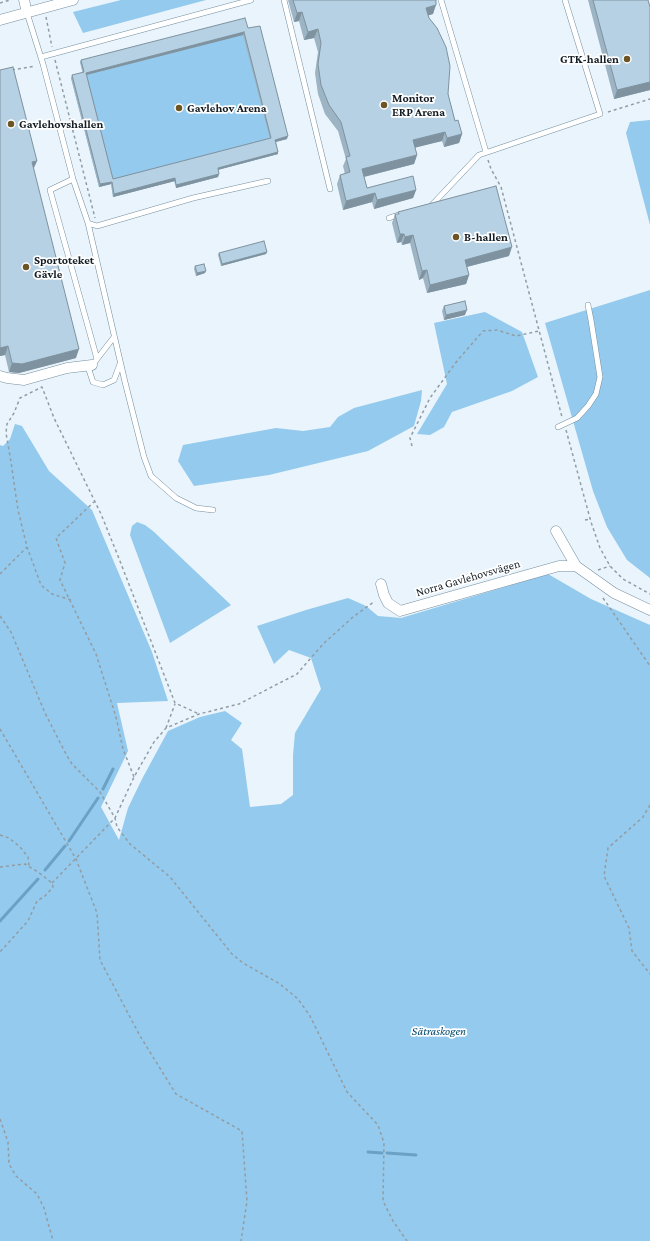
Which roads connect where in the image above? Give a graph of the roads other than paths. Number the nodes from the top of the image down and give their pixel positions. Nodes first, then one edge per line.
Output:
1 (24, 0) edge
2 (73, 0) edge
3 (250, 0) edge
4 (284, 0) edge
5 (441, 0) edge
6 (565, 0) edge
7 (27, 13) junction
8 (0, 20) edge
9 (41, 57) junction
10 (486, 152) junction
11 (72, 179) junction
12 (268, 181) dead end
13 (330, 189) dead end
14 (423, 209) edge
15 (410, 212) edge
16 (389, 218) dead end
17 (88, 223) junction
18 (588, 305) dead end
19 (114, 337) junction
20 (95, 362) junction
21 (120, 363) junction
22 (0, 376) edge
23 (558, 427) dead end
24 (213, 510) dead end
25 (556, 531) dead end
26 (576, 566) junction
27 (381, 584) dead end
28 (650, 610) edge

1 - 7 street
2 - 7 street
3 - 9 lane
4 - 13 lane
5 - 10 lane
6 - 10 lane
7 - 8 street
7 - 9 lane
9 - 11 lane
10 - 14 lane
11 - 17 lane
11 - 20 lane
12 - 17 lane
15 - 16 lane
17 - 19 lane
18 - 23 lane
19 - 20 lane
19 - 21 lane
20 - 21 lane
20 - 22 street
21 - 24 lane
25 - 26 street
26 - 27 street, Norra Gavlehovsvägen
26 - 28 street

